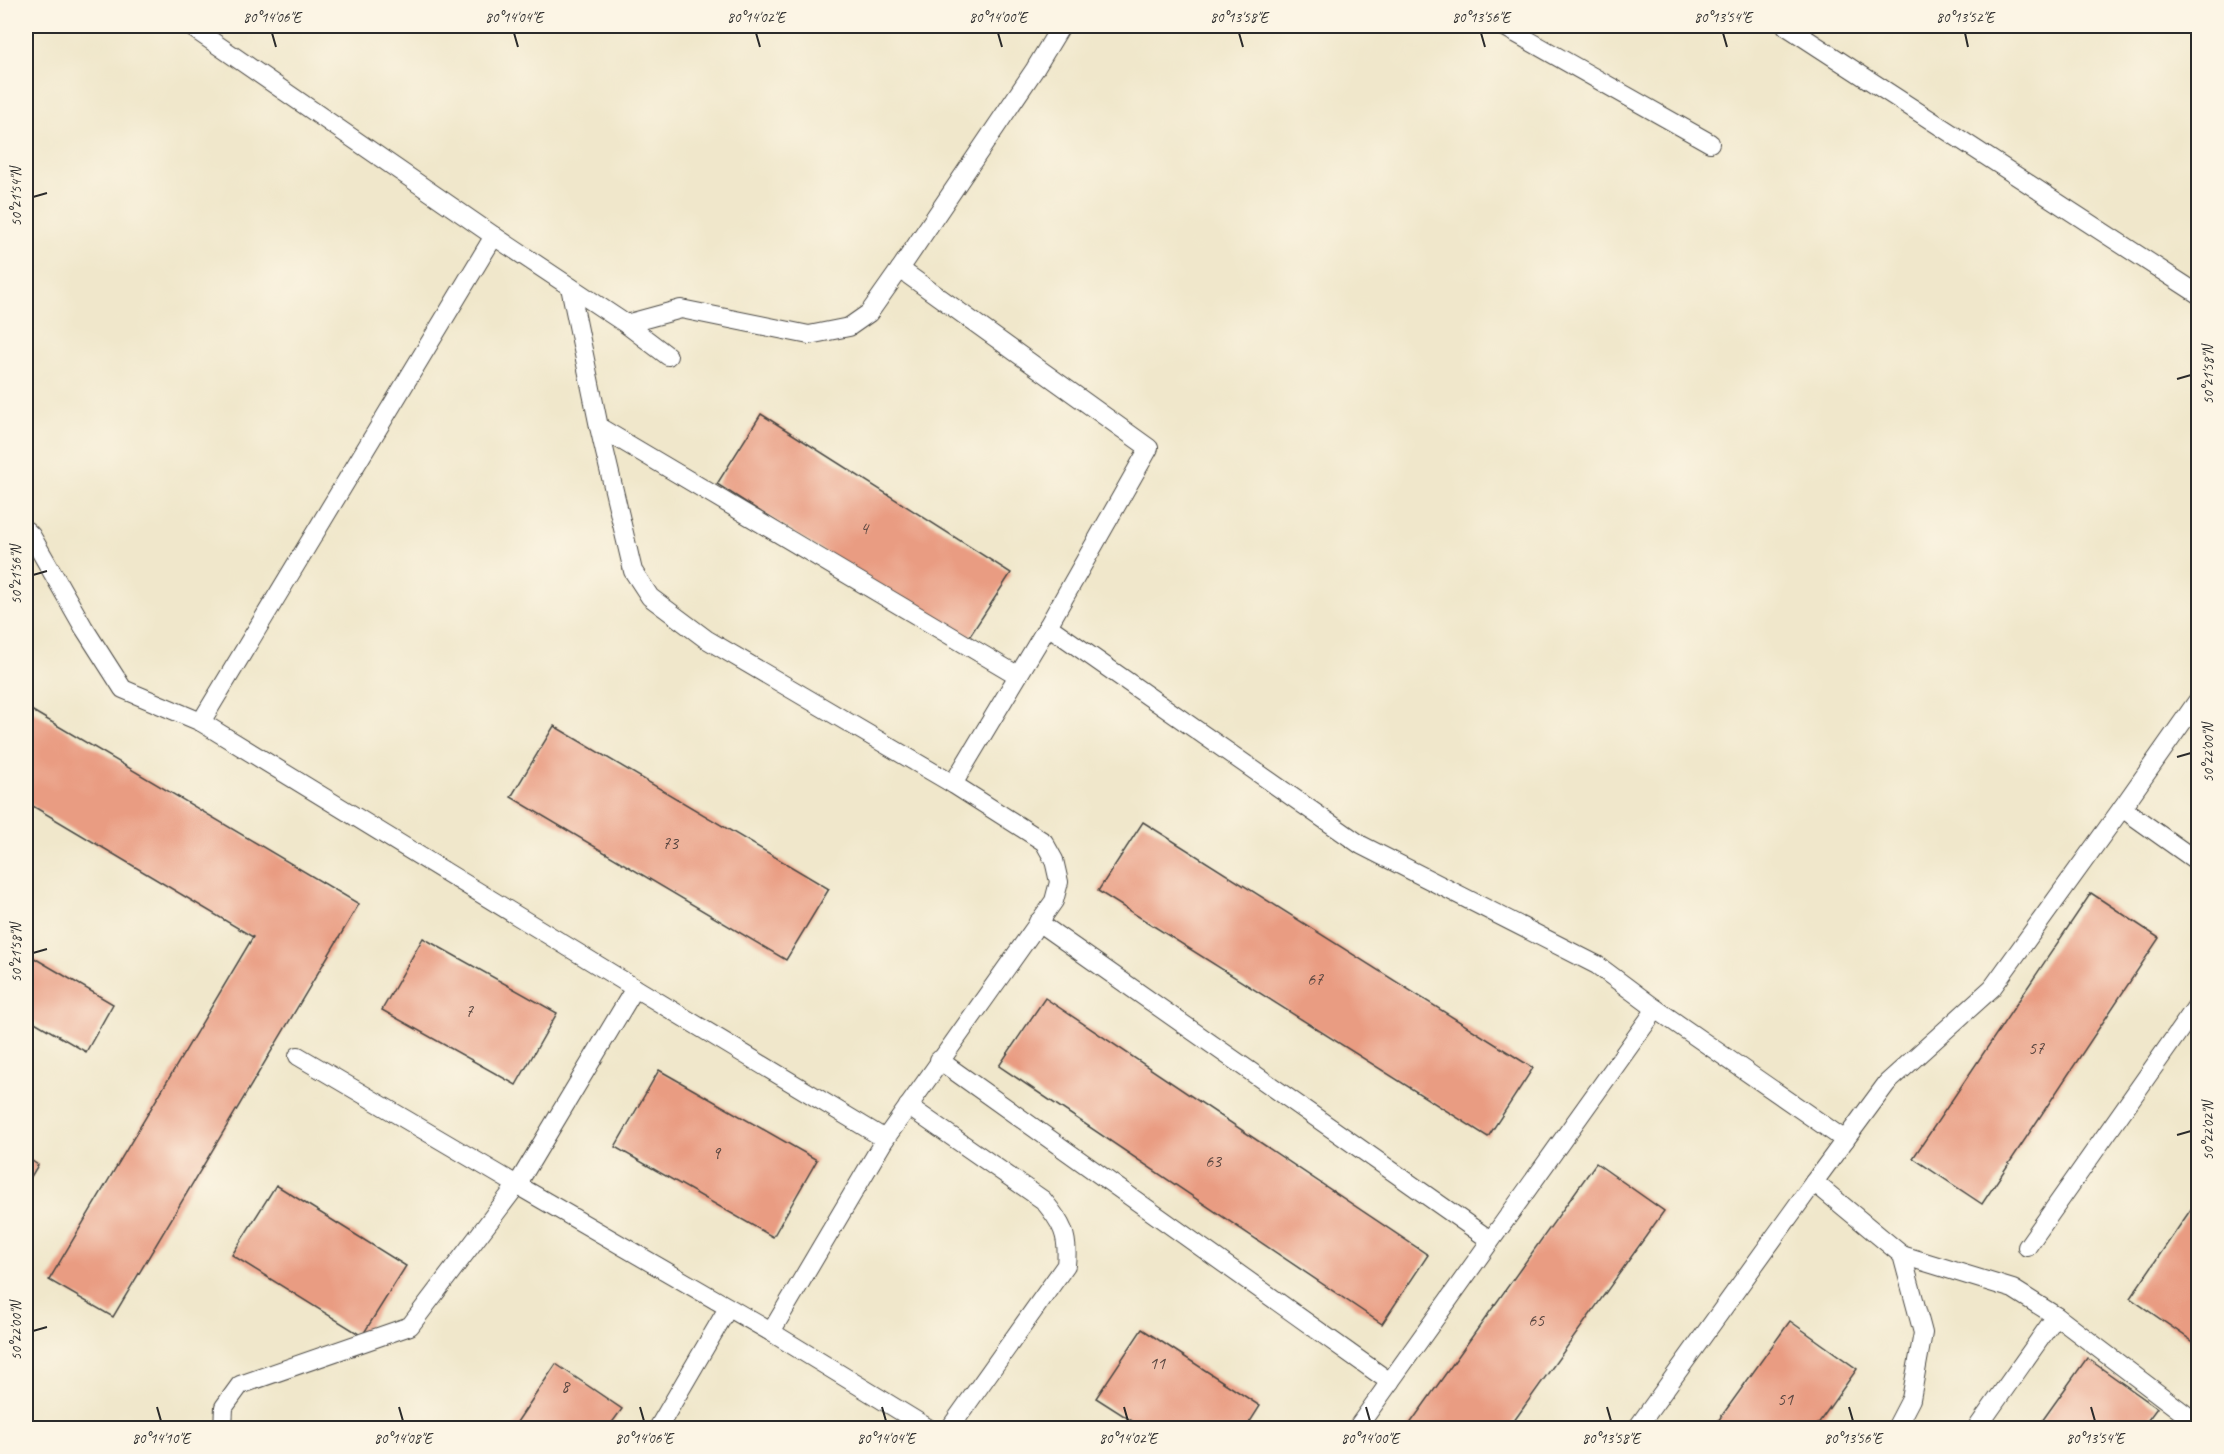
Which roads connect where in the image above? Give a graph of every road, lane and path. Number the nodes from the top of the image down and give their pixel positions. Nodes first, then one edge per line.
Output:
1 (190, 26) edge
2 (1061, 26) edge
3 (1503, 26) edge
4 (1786, 26) edge
5 (1710, 143) dead end
6 (494, 236) junction
7 (900, 269) junction
8 (570, 287) junction
9 (2199, 294) edge
10 (626, 324) junction
11 (668, 356) dead end
12 (599, 427) junction
13 (26, 530) edge
14 (1048, 626) junction
15 (1017, 675) junction
16 (2199, 700) edge
17 (201, 722) junction
18 (953, 784) junction
19 (2122, 808) junction
20 (2199, 862) edge
21 (1038, 922) junction
22 (635, 988) junction
23 (2199, 1005) edge
24 (1656, 1009) junction
25 (298, 1056) dead end
26 (939, 1060) junction
27 (908, 1106) junction
28 (885, 1139) junction
29 (1845, 1140) junction
30 (1814, 1182) junction
31 (517, 1185) junction
32 (1490, 1240) junction
33 (2027, 1247) dead end
34 (1902, 1255) junction
35 (728, 1308) junction
36 (2056, 1316) junction
37 (771, 1332) junction
38 (1390, 1382) junction
39 (2199, 1424) edge
40 (223, 1428) edge
41 (658, 1428) edge
42 (928, 1428) edge
43 (950, 1428) edge
44 (1357, 1428) edge
45 (1637, 1428) edge
46 (1896, 1428) edge
47 (1977, 1428) edge

1 - 6 lane
2 - 7 lane
3 - 5 lane
4 - 9 lane
6 - 8 lane
6 - 17 lane
7 - 10 lane
7 - 14 lane
8 - 10 lane
8 - 12 lane
10 - 11 lane
12 - 15 lane
12 - 18 lane
13 - 17 lane
14 - 15 lane
14 - 24 lane
15 - 18 lane
16 - 19 lane
17 - 22 lane
18 - 21 lane
19 - 20 lane
19 - 29 lane
21 - 26 lane
21 - 32 lane
22 - 28 lane
22 - 31 lane
23 - 33 lane
24 - 29 lane
24 - 32 lane
25 - 31 lane
26 - 27 lane
26 - 38 lane
27 - 28 lane
27 - 43 lane
28 - 37 lane
29 - 30 lane
30 - 34 lane
30 - 45 lane
31 - 35 lane
31 - 40 lane
32 - 38 lane
34 - 36 lane
34 - 46 lane
35 - 37 lane
35 - 41 lane
36 - 39 lane
36 - 47 lane
37 - 42 lane
38 - 44 lane

